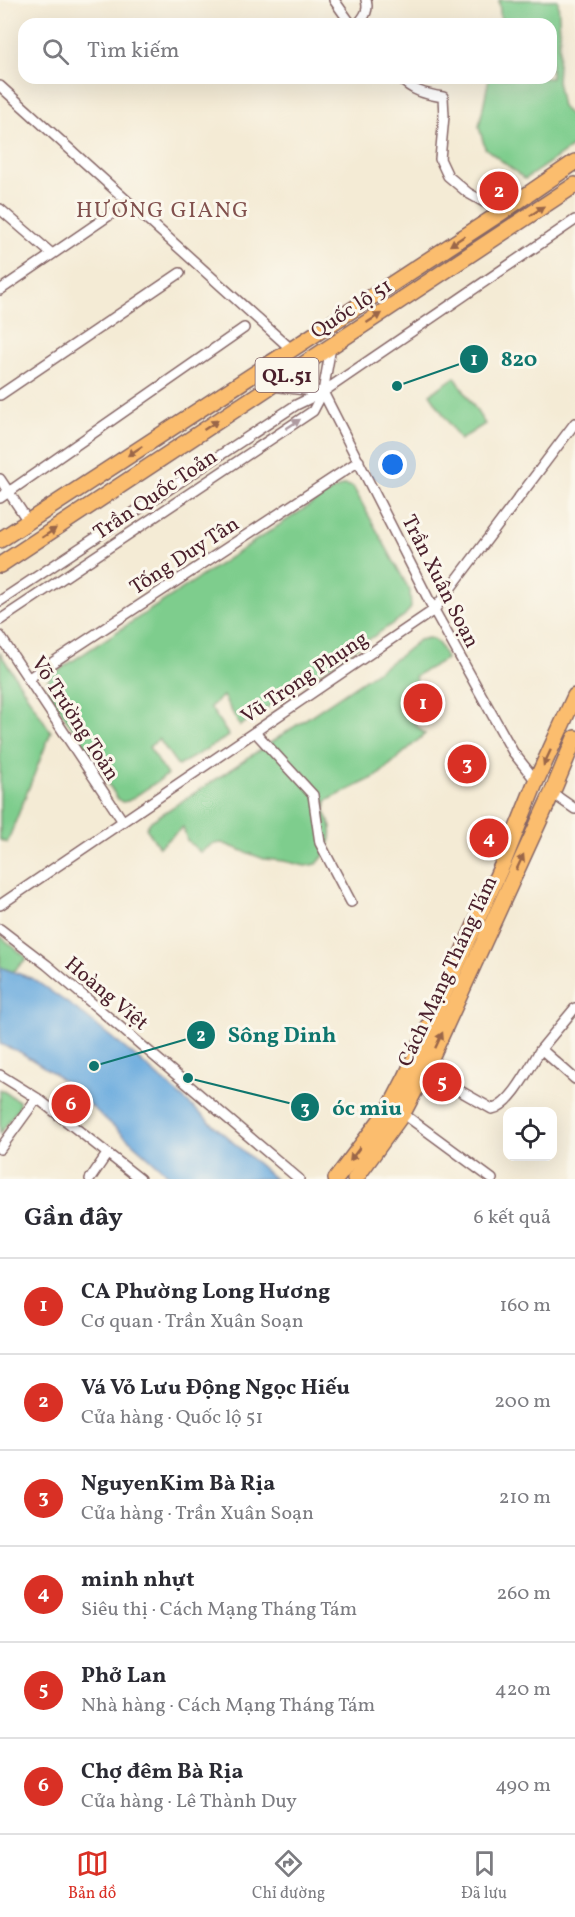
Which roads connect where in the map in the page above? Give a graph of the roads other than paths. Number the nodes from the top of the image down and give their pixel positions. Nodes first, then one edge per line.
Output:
1 (334, 0) edge
2 (366, 0) edge
3 (347, 18) edge
4 (364, 18) edge
5 (405, 84) edge
6 (0, 86) edge
7 (575, 162) edge
8 (575, 185) edge
9 (0, 209) edge
10 (114, 212) dead end
11 (502, 212) junction
12 (575, 220) edge
13 (52, 254) junction
14 (180, 273) dead end
15 (0, 290) edge
16 (244, 328) dead end
17 (331, 347) junction
18 (291, 350) junction
19 (270, 385) junction
20 (324, 392) junction
21 (0, 395) edge
22 (575, 423) edge
23 (359, 461) junction
24 (209, 463) junction
25 (217, 474) junction
26 (0, 479) edge
27 (9, 492) junction
28 (0, 498) edge
29 (28, 521) junction
30 (0, 540) edge
31 (92, 540) junction
32 (102, 551) junction
33 (0, 565) edge
34 (0, 602) edge
35 (434, 610) junction
36 (0, 620) edge
37 (0, 636) edge
38 (29, 678) junction
39 (575, 696) edge
40 (255, 732) junction
41 (575, 738) edge
42 (536, 781) junction
43 (552, 793) junction
44 (575, 809) edge
45 (122, 820) junction
46 (351, 902) dead end
47 (0, 905) edge
48 (0, 929) edge
49 (575, 1008) edge
50 (542, 1049) junction
51 (425, 1071) junction
52 (0, 1075) edge
53 (575, 1079) edge
54 (37, 1098) junction
55 (397, 1110) junction
56 (0, 1149) edge
57 (107, 1154) junction
58 (90, 1179) edge
59 (140, 1179) edge
60 (299, 1179) edge
61 (336, 1179) edge
62 (355, 1179) edge
63 (492, 1179) edge

1 - 3 street
2 - 4 street
5 - 11 street
6 - 18 street
7 - 11 main road, Quốc lộ 51 / QL.51
17 -> 8 main road, Quốc lộ 51 / QL.51
9 - 13 street
10 - 13 street
11 -> 18 main road, Quốc lộ 51 / QL.51
12 - 20 street, Trần Quốc Toản
13 - 15 street
14 - 21 street
16 - 27 street
17 - 19 main road, Quốc lộ 51 / QL.51
17 - 20 street
18 -> 29 main road, Quốc lộ 51 / QL.51
19 - 20 street
33 -> 19 main road, Quốc lộ 51 / QL.51
20 - 23 street, Trần Xuân Soạn
20 - 24 street, Trần Quốc Toản
25 -> 20 street, Trần Quốc Toản
22 - 35 street, Vũ Trọng Phụng
23 - 35 street, Trần Xuân Soạn
23 - 38 street, Tống Duy Tân
24 - 25 street
24 - 31 street, Trần Quốc Toản
25 - 32 street, Trần Quốc Toản
26 - 27 street
27 - 28 street
27 - 29 street
29 - 30 main road, Quốc lộ 51 / QL.51
31 - 32 street
31 - 34 street, Trần Quốc Toản
32 - 36 street, Trần Quốc Toản
35 - 40 street, Vũ Trọng Phụng
35 - 42 street, Trần Xuân Soạn
37 - 38 street, Võ Trường Toản
38 - 45 street, Võ Trường Toản
39 -> 42 main road, Cách Mạng Tháng Tám
40 - 45 street, Vũ Trọng Phụng
40 - 46 street
41 - 43 main road, Cách Mạng Tháng Tám
42 - 43 main road
42 - 55 main road, Cách Mạng Tháng Tám
43 - 44 street
51 -> 43 main road, Cách Mạng Tháng Tám
45 - 47 street, Vũ Trọng Phụng
48 - 60 street, Hoàng Việt
49 - 50 street
50 - 51 street
50 - 53 street
51 - 55 main road, Cách Mạng Tháng Tám
52 - 54 street
54 - 56 street
54 - 57 street
55 -> 61 main road, Cách Mạng Tháng Tám
55 - 62 main road, Cách Mạng Tháng Tám
55 - 63 street
57 - 58 street
57 - 59 street

